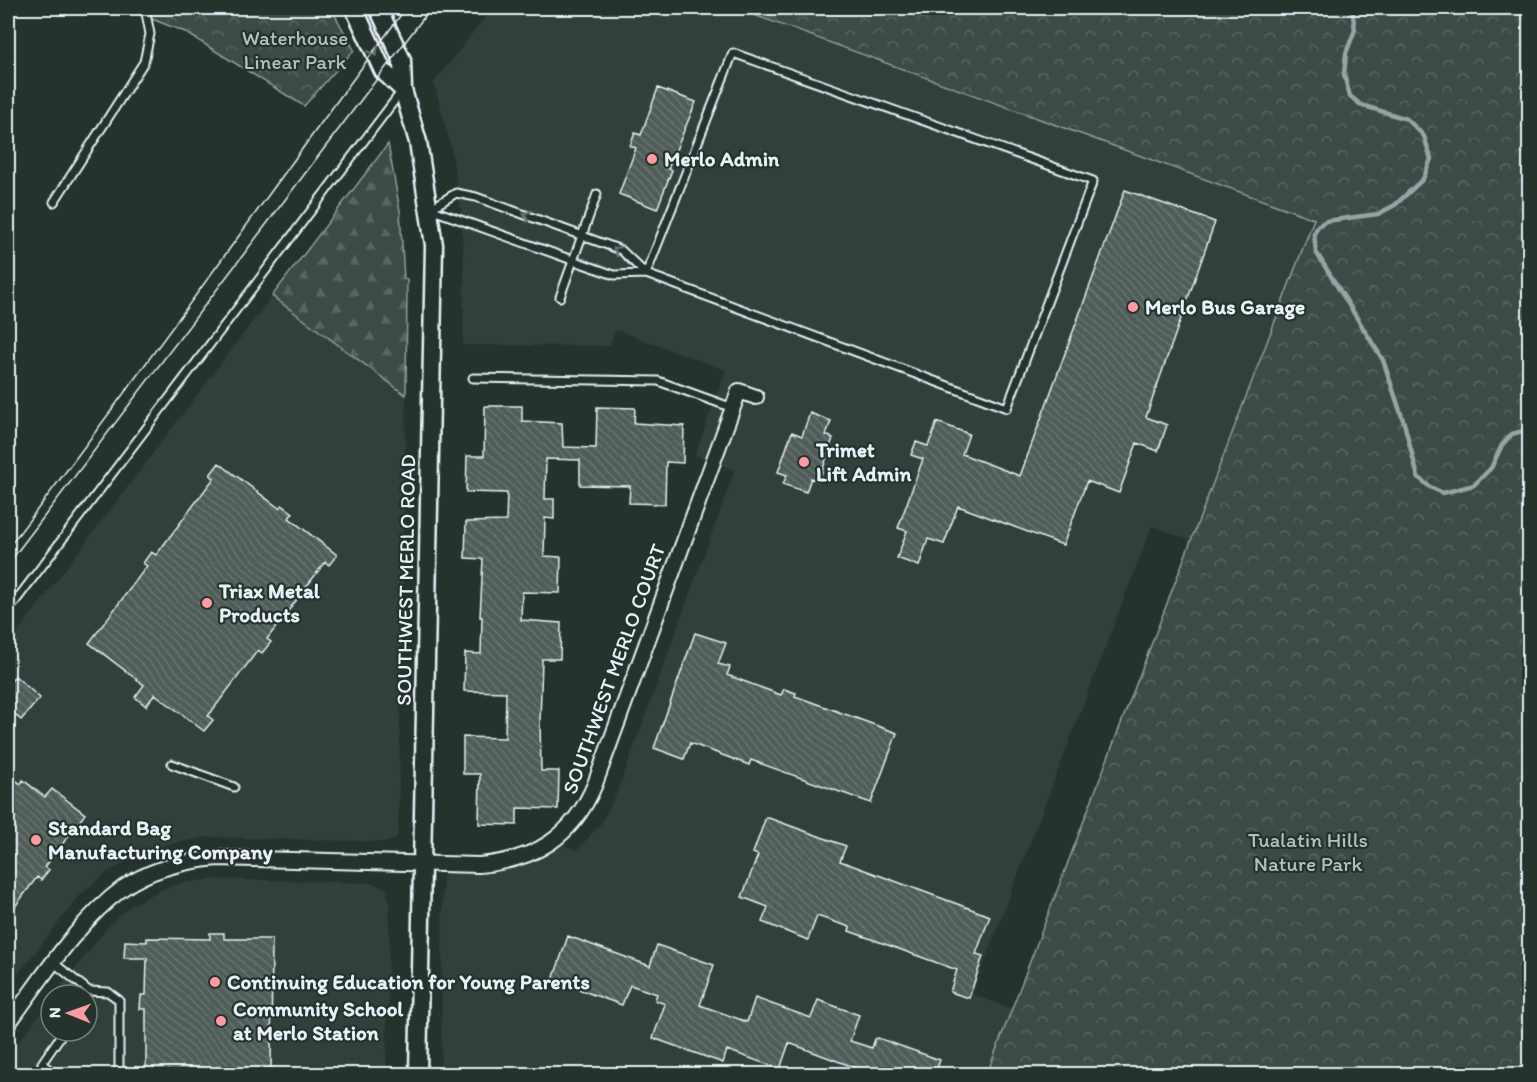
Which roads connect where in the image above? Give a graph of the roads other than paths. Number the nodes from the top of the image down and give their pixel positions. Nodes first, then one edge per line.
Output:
1 (145, 8) edge
2 (354, 8) edge
3 (378, 8) edge
4 (403, 90) junction
5 (597, 194) dead end
6 (54, 202) dead end
7 (430, 209) junction
8 (582, 235) junction
9 (573, 260) junction
10 (646, 274) junction
11 (560, 297) dead end
12 (473, 378) dead end
13 (756, 397) dead end
14 (733, 408) junction
15 (8, 611) edge
16 (172, 764) dead end
17 (234, 787) dead end
18 (423, 863) junction
19 (54, 963) junction
20 (77, 983) edge
21 (99, 992) edge
22 (8, 1024) edge
23 (56, 1043) edge
24 (54, 1074) edge
25 (119, 1074) edge
26 (418, 1074) edge

1 - 6 lane
2 -> 4 street, SOUTHWEST MERLO ROAD
3 - 4 street, SOUTHWEST MERLO ROAD
4 - 7 street, SOUTHWEST MERLO ROAD
4 - 15 lane
5 - 8 lane
8 -> 7 lane
7 - 9 lane
7 - 18 street, SOUTHWEST MERLO ROAD
8 - 9 lane
10 -> 8 lane
9 - 10 lane
9 - 11 lane
10 - 10 lane
12 - 14 lane
13 - 14 street
14 - 18 street, SOUTHWEST MERLO COURT
16 - 17 lane
18 - 19 street, SOUTHWEST MERLO COURT
18 - 26 street, SOUTHWEST MERLO ROAD
19 - 20 lane
19 - 22 street, SOUTHWEST MERLO COURT
21 - 25 lane
23 - 24 lane

